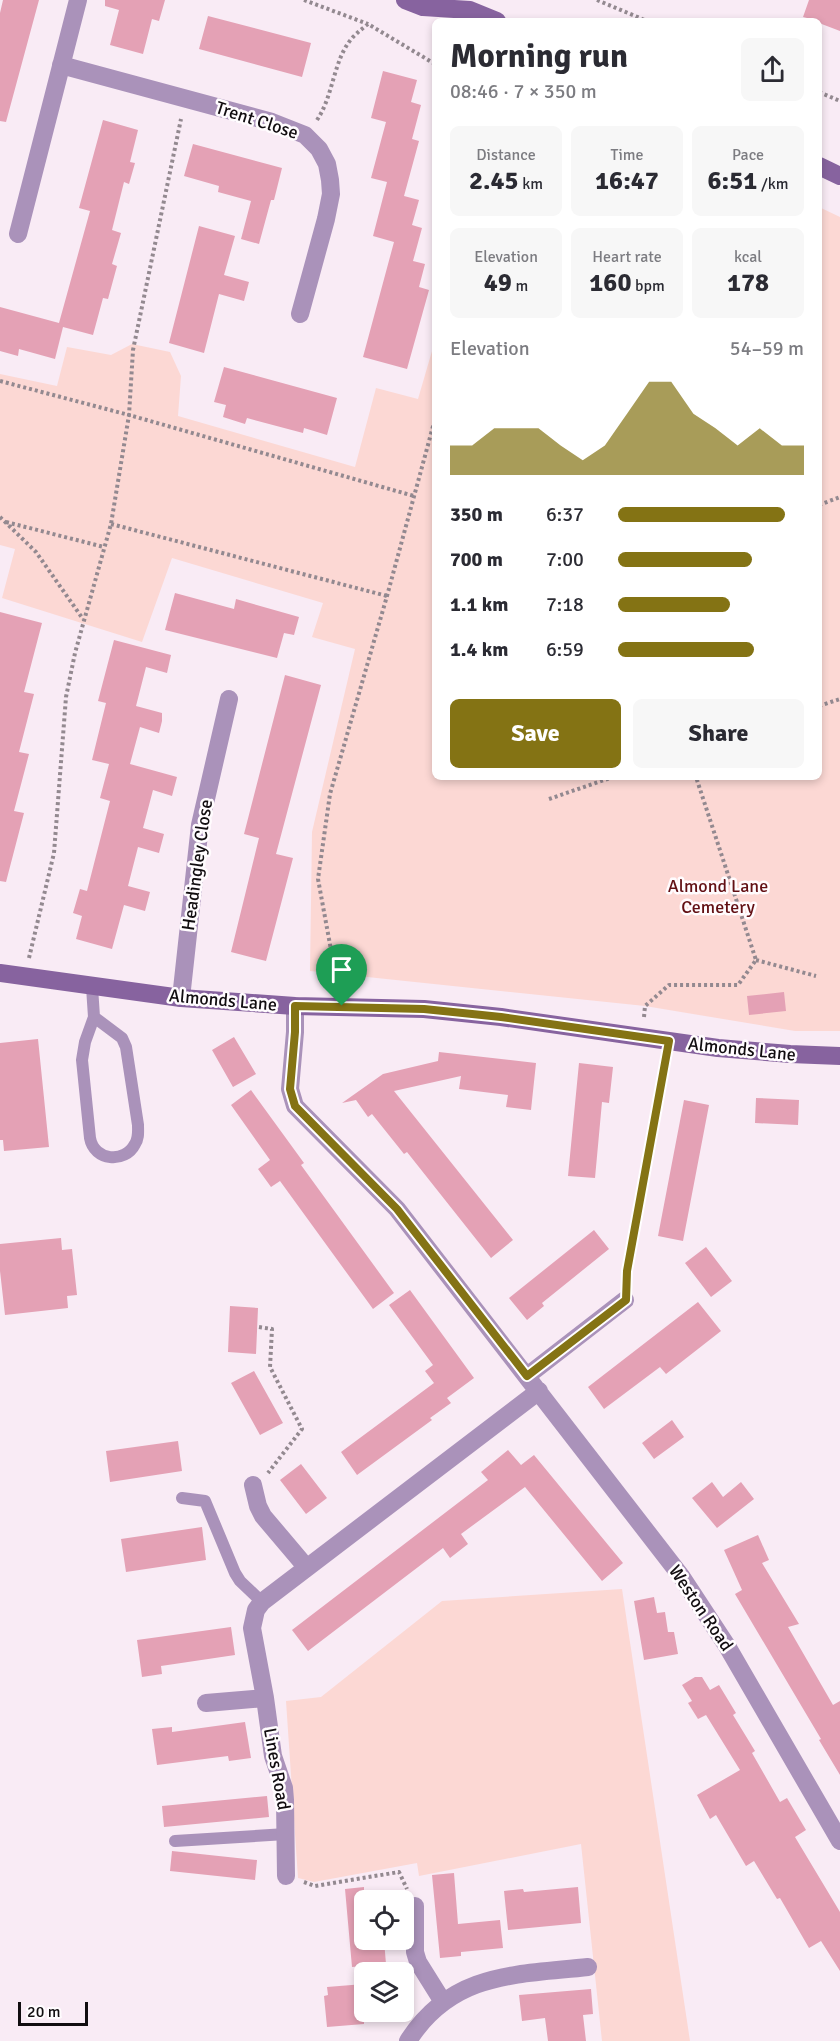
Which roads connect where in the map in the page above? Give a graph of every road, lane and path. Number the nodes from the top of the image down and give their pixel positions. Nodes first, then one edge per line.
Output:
1 (78, 0) edge
2 (304, 0) edge
3 (405, 0) edge
4 (597, 0) edge
5 (465, 5) edge
6 (491, 18) edge
7 (640, 18) edge
8 (368, 24) junction
9 (432, 62) edge
10 (61, 65) junction
11 (822, 93) edge
12 (186, 98) junction
13 (840, 101) edge
14 (304, 135) junction
15 (822, 167) edge
16 (840, 176) edge
17 (18, 234) dead end
18 (300, 314) dead end
19 (0, 381) edge
20 (129, 415) junction
21 (432, 430) edge
22 (414, 496) junction
23 (840, 497) edge
24 (822, 504) edge
25 (0, 519) edge
26 (6, 522) junction
27 (111, 524) junction
28 (104, 547) junction
29 (387, 596) junction
30 (84, 620) junction
31 (229, 699) dead end
32 (840, 699) edge
33 (822, 705) edge
34 (604, 780) edge
35 (697, 780) edge
36 (549, 799) dead end
37 (756, 960) junction
38 (0, 973) edge
39 (816, 976) dead end
40 (32, 978) junction
41 (92, 987) junction
42 (181, 998) junction
43 (295, 1006) junction
44 (342, 1006) junction
45 (94, 1017) junction
46 (642, 1038) junction
47 (669, 1041) junction
48 (840, 1056) edge
49 (626, 1300) joint
50 (259, 1327) dead end
51 (527, 1376) junction
52 (539, 1391) junction
53 (253, 1485) joint
54 (182, 1498) dead end
55 (307, 1568) junction
56 (262, 1602) junction
57 (265, 1698) junction
58 (206, 1703) dead end
59 (286, 1834) junction
60 (175, 1840) dead end
61 (840, 1841) edge
62 (286, 1876) joint
63 (415, 1906) joint
64 (588, 1966) dead end
65 (443, 2002) junction
66 (408, 2041) edge

1 - 10 street
2 - 8 path
3 - 5 street
4 - 7 path
5 - 6 street
8 - 9 path
8 - 14 path
10 - 12 street, Trent Close
10 - 17 street
11 - 13 path
12 - 14 street, Trent Close
12 - 20 path
14 - 18 street, Trent Close
15 - 16 street
19 - 20 path
20 - 22 path
20 - 27 path
21 - 22 path
22 - 29 path
23 - 24 path
25 - 26 path
26 - 28 path
26 - 30 path
27 - 28 path
27 - 29 path
28 - 30 path
29 - 44 path
30 - 40 path
31 - 42 street, Headingley Close
32 - 33 path
34 - 36 path
35 - 37 path
37 - 39 path
37 - 46 path
38 - 40 street, Almonds Lane
40 - 41 street, Almonds Lane
41 - 42 street, Almonds Lane
41 - 45 lane
42 - 43 street, Almonds Lane
43 - 44 street, Almonds Lane
43 - 51 street, Weston Road
44 - 46 street, Almonds Lane
45 - 45 lane
46 - 47 street, Almonds Lane
47 - 48 street, Almonds Lane
47 - 49 path
49 - 51 street
50 - 53 path
51 - 52 street, Weston Road
52 - 55 street
52 - 61 street, Weston Road
53 - 55 street
54 - 56 lane
55 - 56 street
56 - 57 street, Lines Road
57 - 58 street
57 - 59 street, Lines Road
59 - 60 lane
59 - 62 street, Lines Road
62 - 63 path
63 - 65 street
64 - 65 street
65 - 66 street

